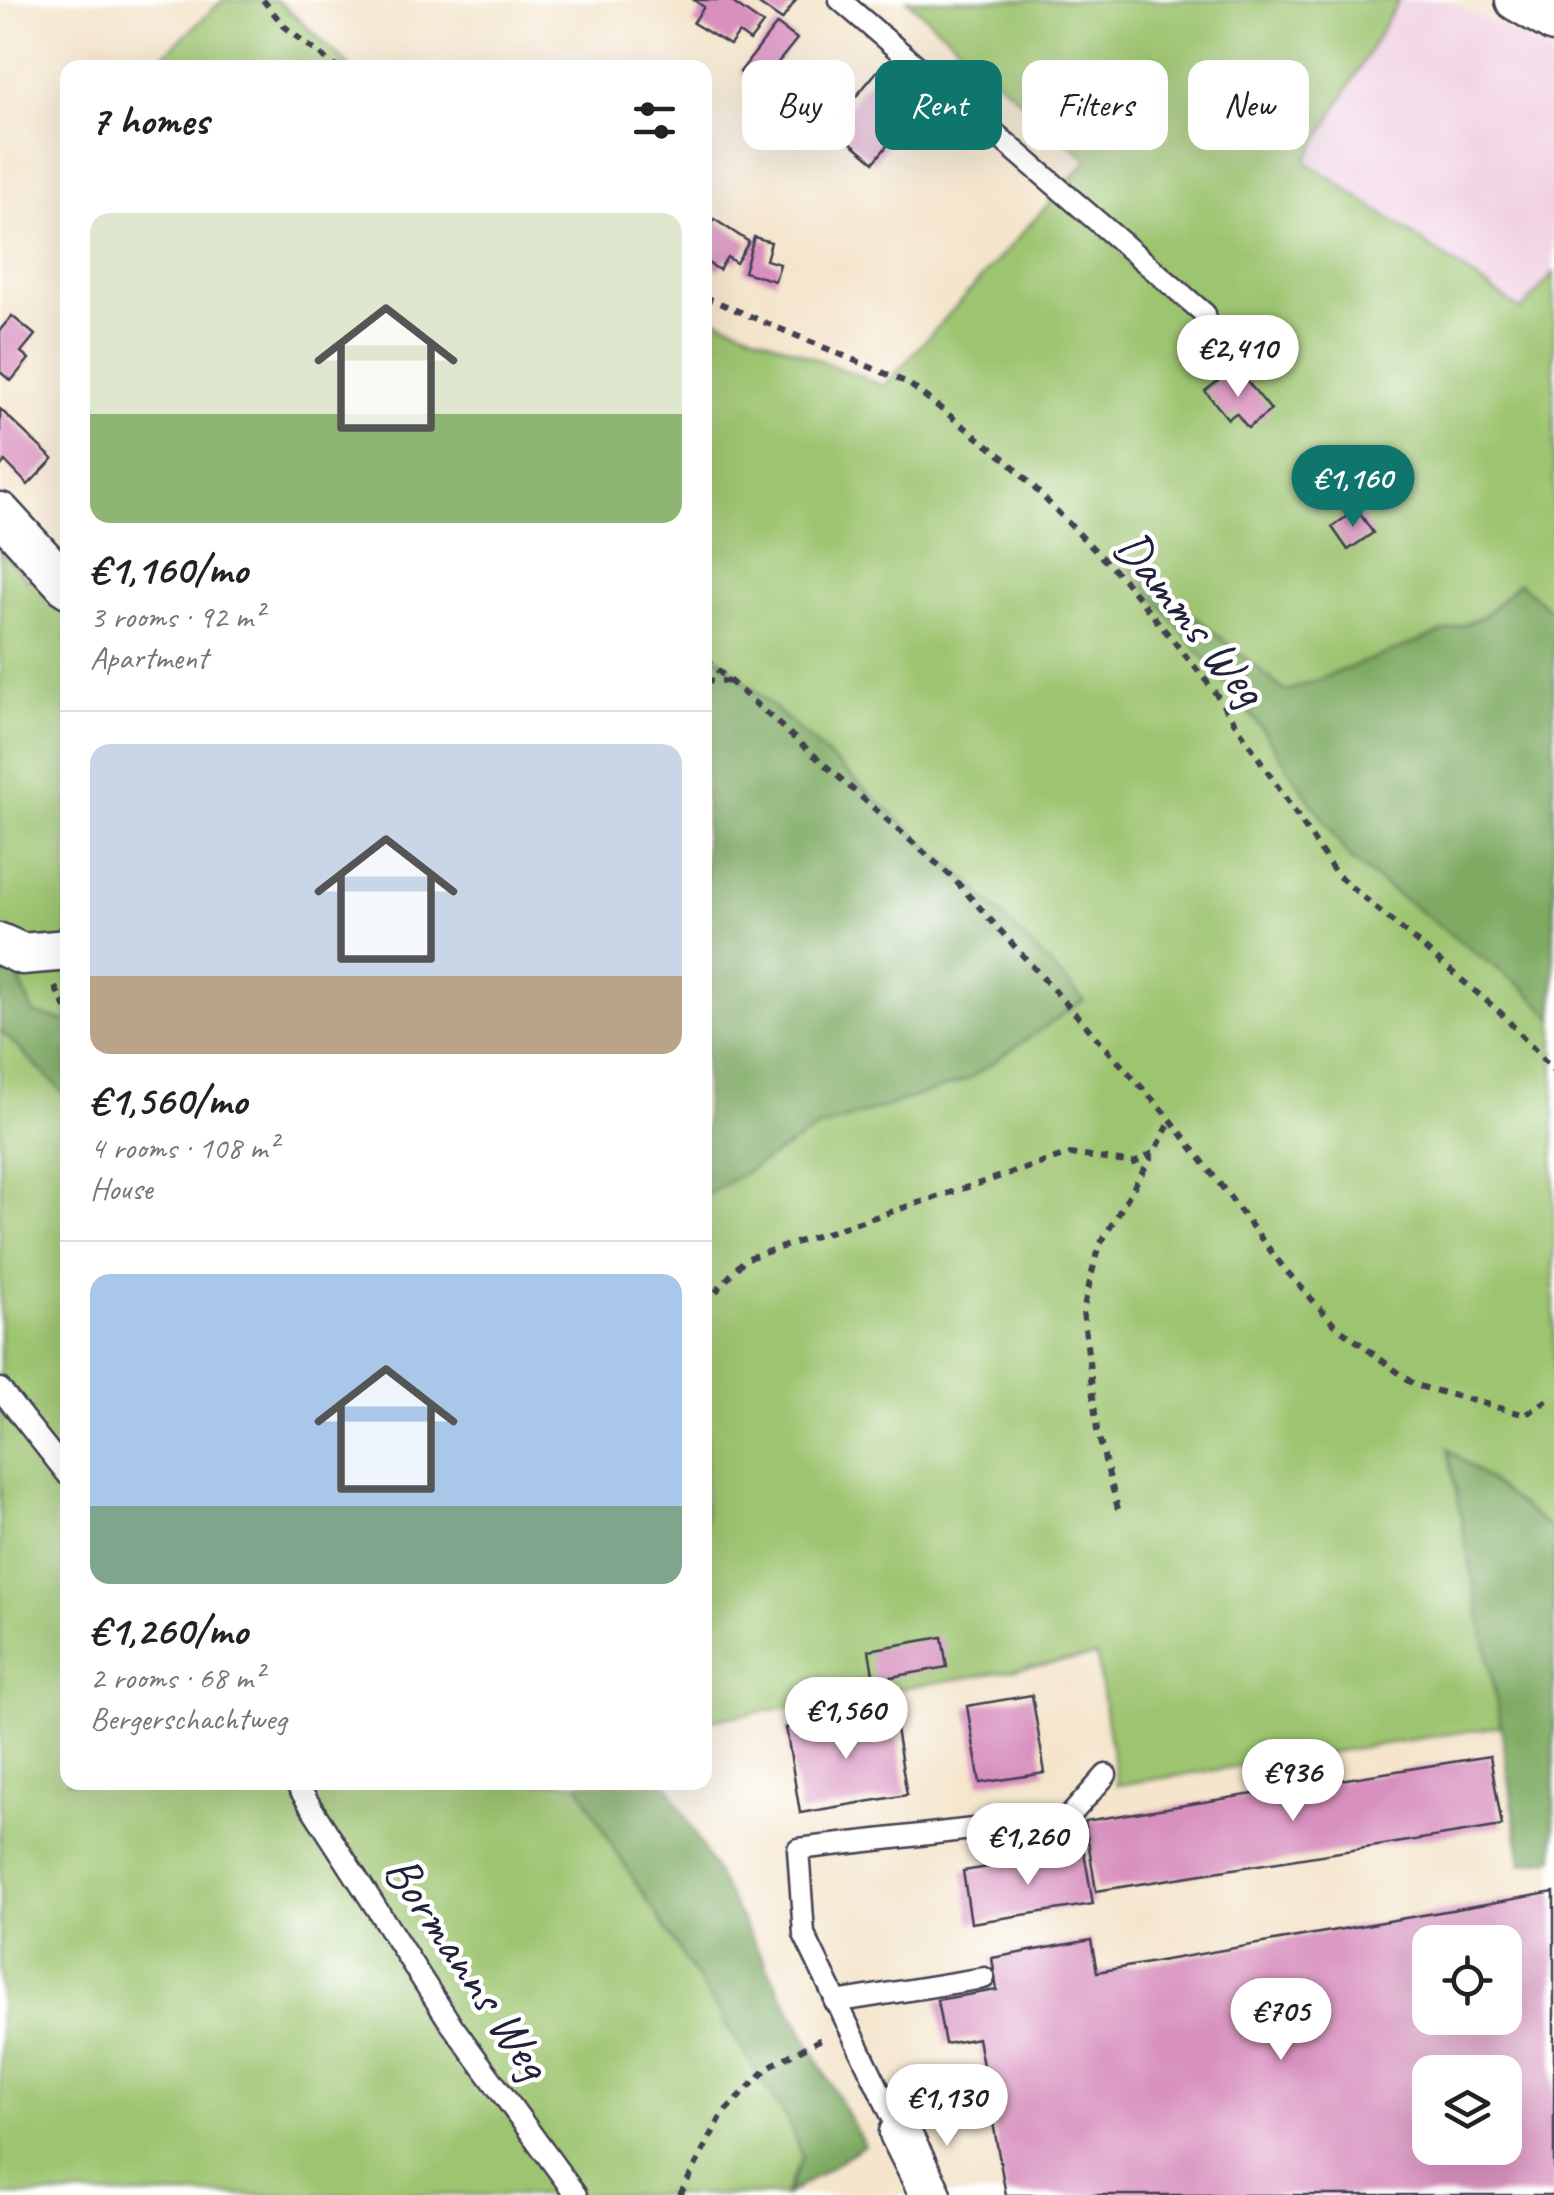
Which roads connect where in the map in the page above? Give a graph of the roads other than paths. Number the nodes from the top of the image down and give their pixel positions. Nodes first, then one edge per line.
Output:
1 (840, 0) edge
2 (1206, 314) dead end
3 (0, 513) edge
4 (60, 577) edge
5 (0, 944) edge
6 (60, 952) edge
7 (0, 1388) edge
8 (60, 1465) edge
9 (1106, 1775) dead end
10 (300, 1790) edge
11 (984, 1978) dead end
12 (835, 2002) junction
13 (900, 2133) joint
14 (576, 2195) edge
15 (930, 2195) edge

1 - 2 lane
3 - 4 street
5 - 6 street
7 - 8 lane
9 - 12 lane
10 - 14 lane, Bormanns Weg
11 - 12 lane
12 - 13 lane
13 - 15 street

